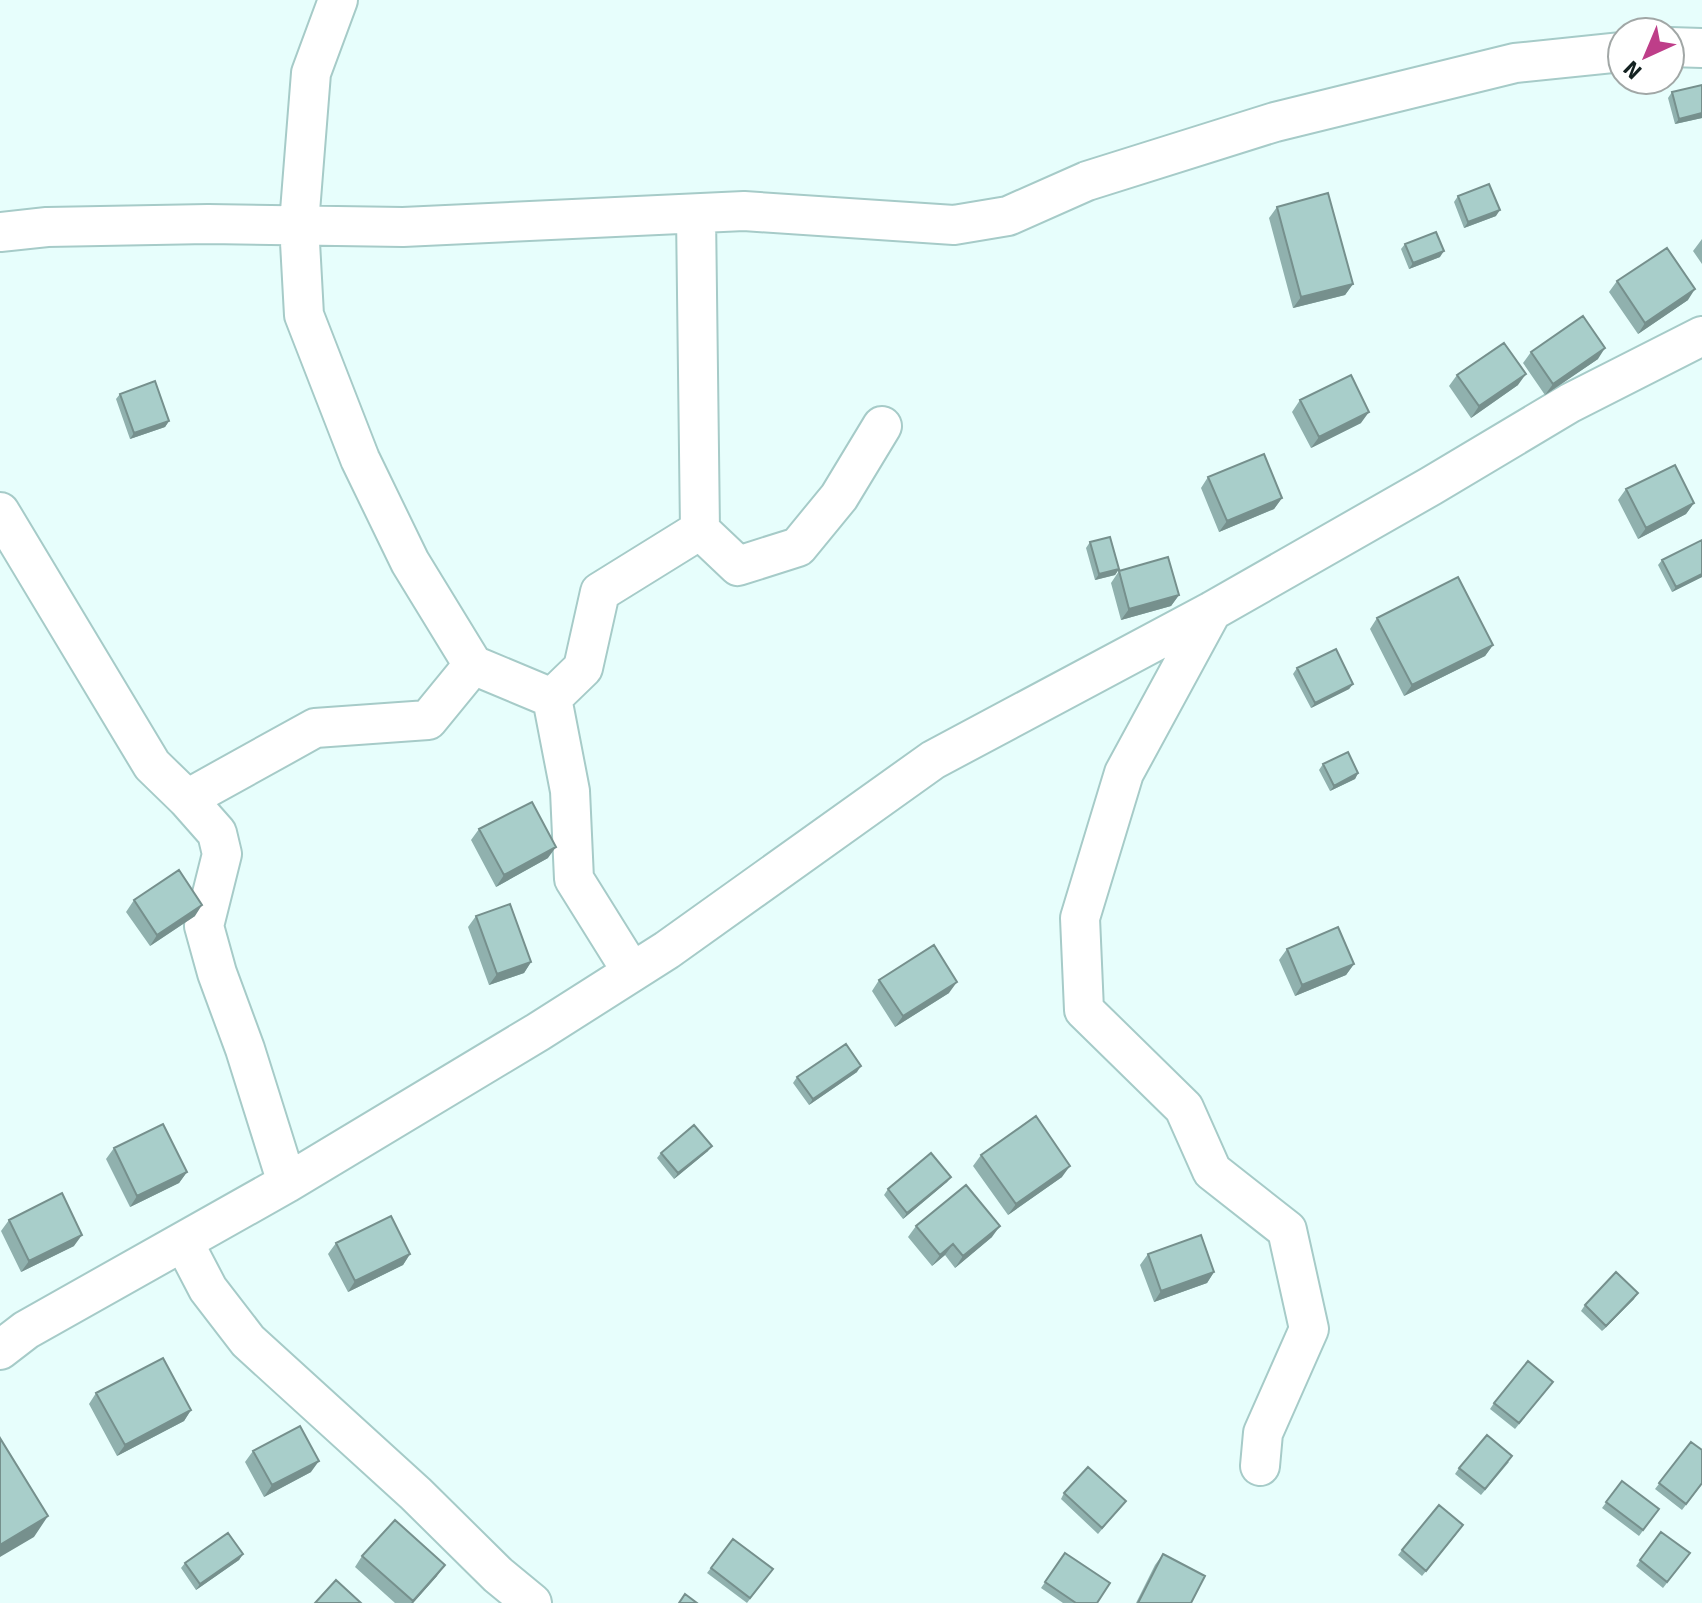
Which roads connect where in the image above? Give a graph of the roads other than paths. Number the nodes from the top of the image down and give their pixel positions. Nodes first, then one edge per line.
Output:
1 (338, 0) edge
2 (1606, 54) edge
3 (696, 214) junction
4 (299, 224) junction
5 (0, 232) edge
6 (1702, 336) edge
7 (882, 426) dead end
8 (0, 512) edge
9 (700, 530) junction
10 (1212, 611) junction
11 (473, 665) junction
12 (552, 698) junction
13 (187, 799) junction
14 (632, 972) junction
15 (287, 1183) junction
16 (184, 1243) junction
17 (0, 1350) edge
18 (1260, 1466) dead end
19 (532, 1603) edge

1 - 4 street
2 - 3 street
3 - 4 street
3 - 9 street
4 - 5 street
4 - 11 street
6 - 10 street
7 - 9 street
8 - 13 street
9 - 12 street
10 - 14 street
10 - 18 street
11 - 12 street
11 - 13 street
12 - 14 street
13 - 15 street
14 - 15 street
15 - 16 street
16 - 17 street
16 - 19 street

